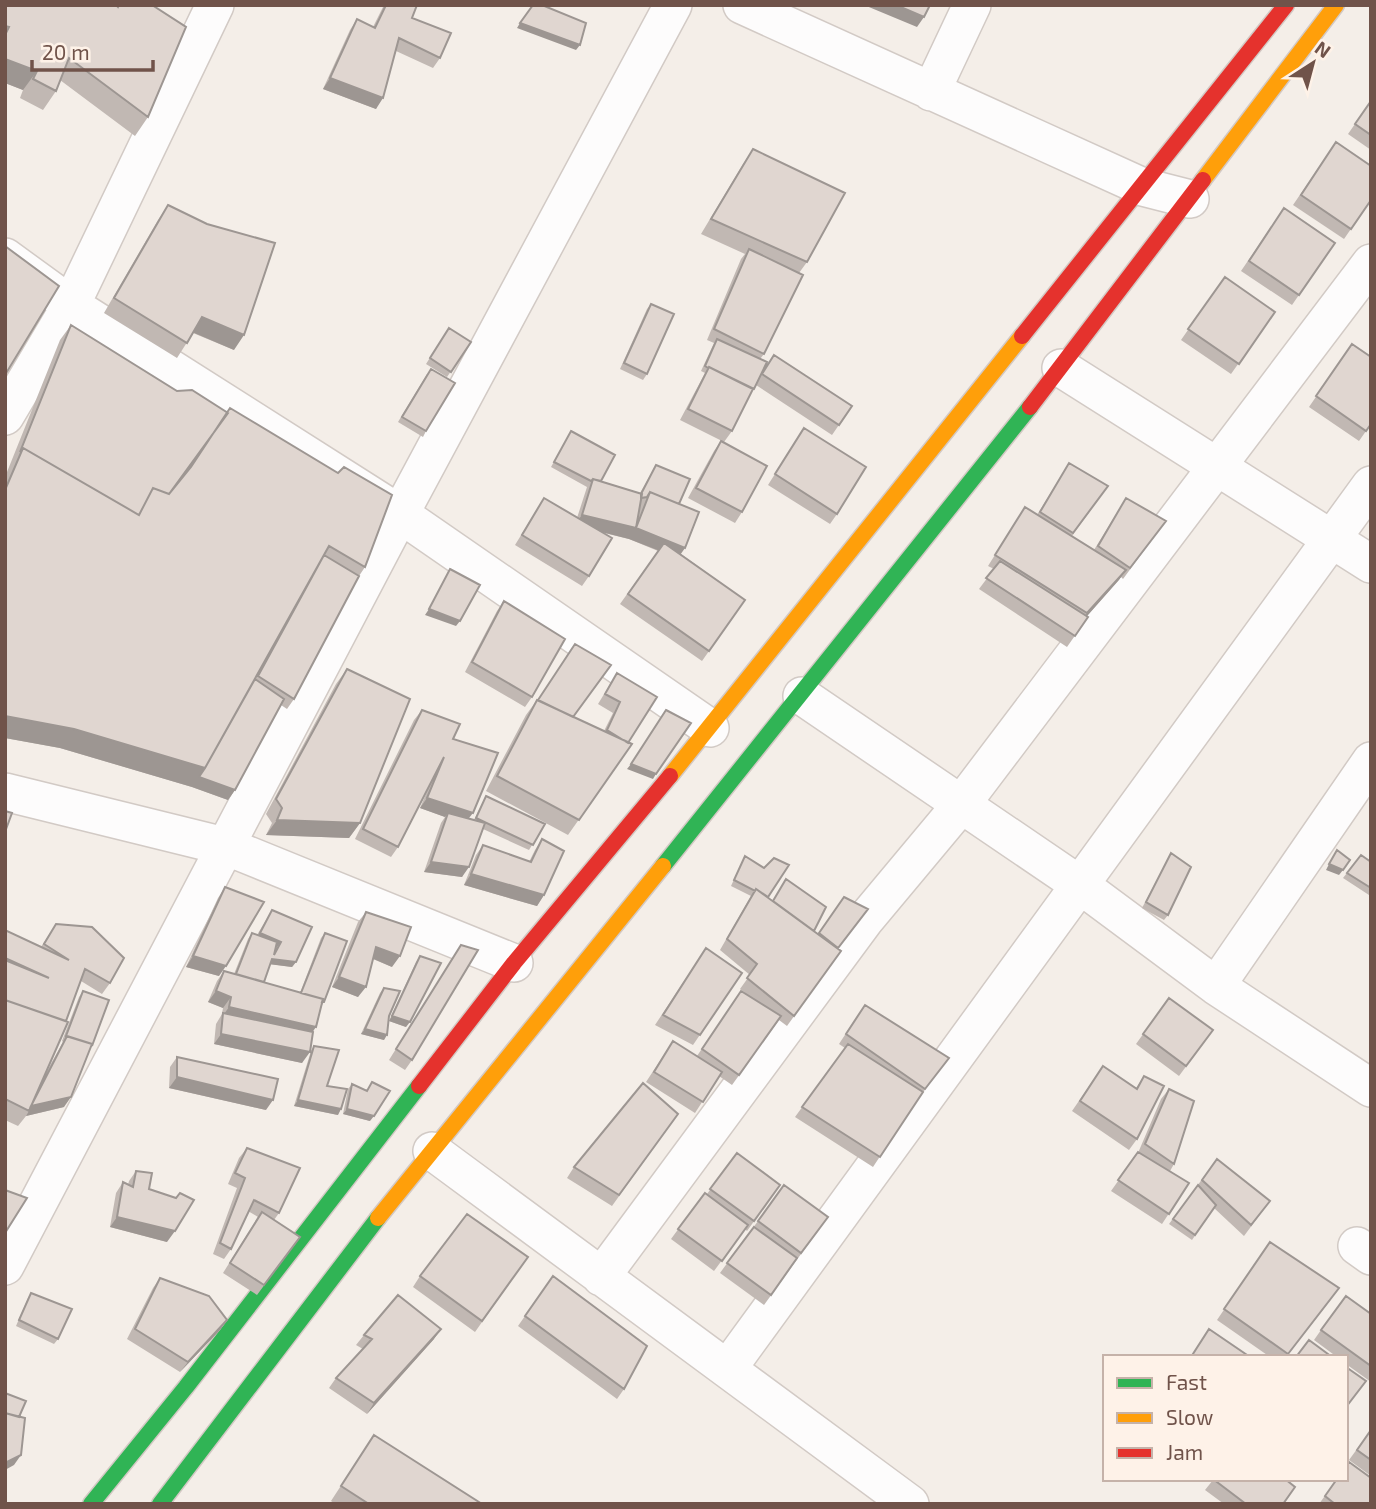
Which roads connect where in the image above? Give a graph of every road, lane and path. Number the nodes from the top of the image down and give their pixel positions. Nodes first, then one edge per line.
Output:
1 (215, 5) edge
2 (673, 5) edge
3 (972, 5) edge
4 (1286, 5) edge
5 (1336, 5) edge
6 (747, 6) edge
7 (931, 92) junction
8 (1143, 187) junction
9 (1190, 199) junction
10 (5, 257) edge
11 (1371, 263) edge
12 (71, 305) junction
13 (1061, 368) junction
14 (5, 416) edge
15 (1216, 466) junction
16 (1371, 485) edge
17 (400, 514) junction
18 (1333, 539) junction
19 (1371, 564) edge
20 (802, 696) junction
21 (710, 728) junction
22 (1371, 761) edge
23 (5, 792) edge
24 (960, 806) junction
25 (228, 847) junction
26 (1080, 885) junction
27 (514, 963) junction
28 (1216, 986) junction
29 (1367, 1078) edge
30 (432, 1152) junction
31 (5, 1266) edge
32 (601, 1277) junction
33 (728, 1368) junction
34 (91, 1504) edge
35 (160, 1504) edge
36 (910, 1504) edge

1 - 12 street
2 - 17 street
3 - 7 street
4 - 8 main road
5 - 9 main road
6 - 7 street
7 - 8 street
8 - 9 street
8 - 21 main road
9 - 13 main road
10 - 12 street
11 - 15 street
12 - 14 street
12 - 17 street
13 - 15 street
13 - 20 main road
15 - 18 street
15 - 24 street
16 - 18 street
17 - 21 street
17 - 25 street
18 - 19 street
18 - 26 street
20 - 24 street
20 - 30 main road
21 - 27 main road
22 - 28 street
23 - 25 street
24 - 26 street
24 - 32 street
25 - 27 street
25 - 31 street
26 - 28 street
26 - 33 street
27 - 34 main road
28 - 29 street
30 - 32 street
30 - 35 main road
32 - 33 street
33 - 36 street

